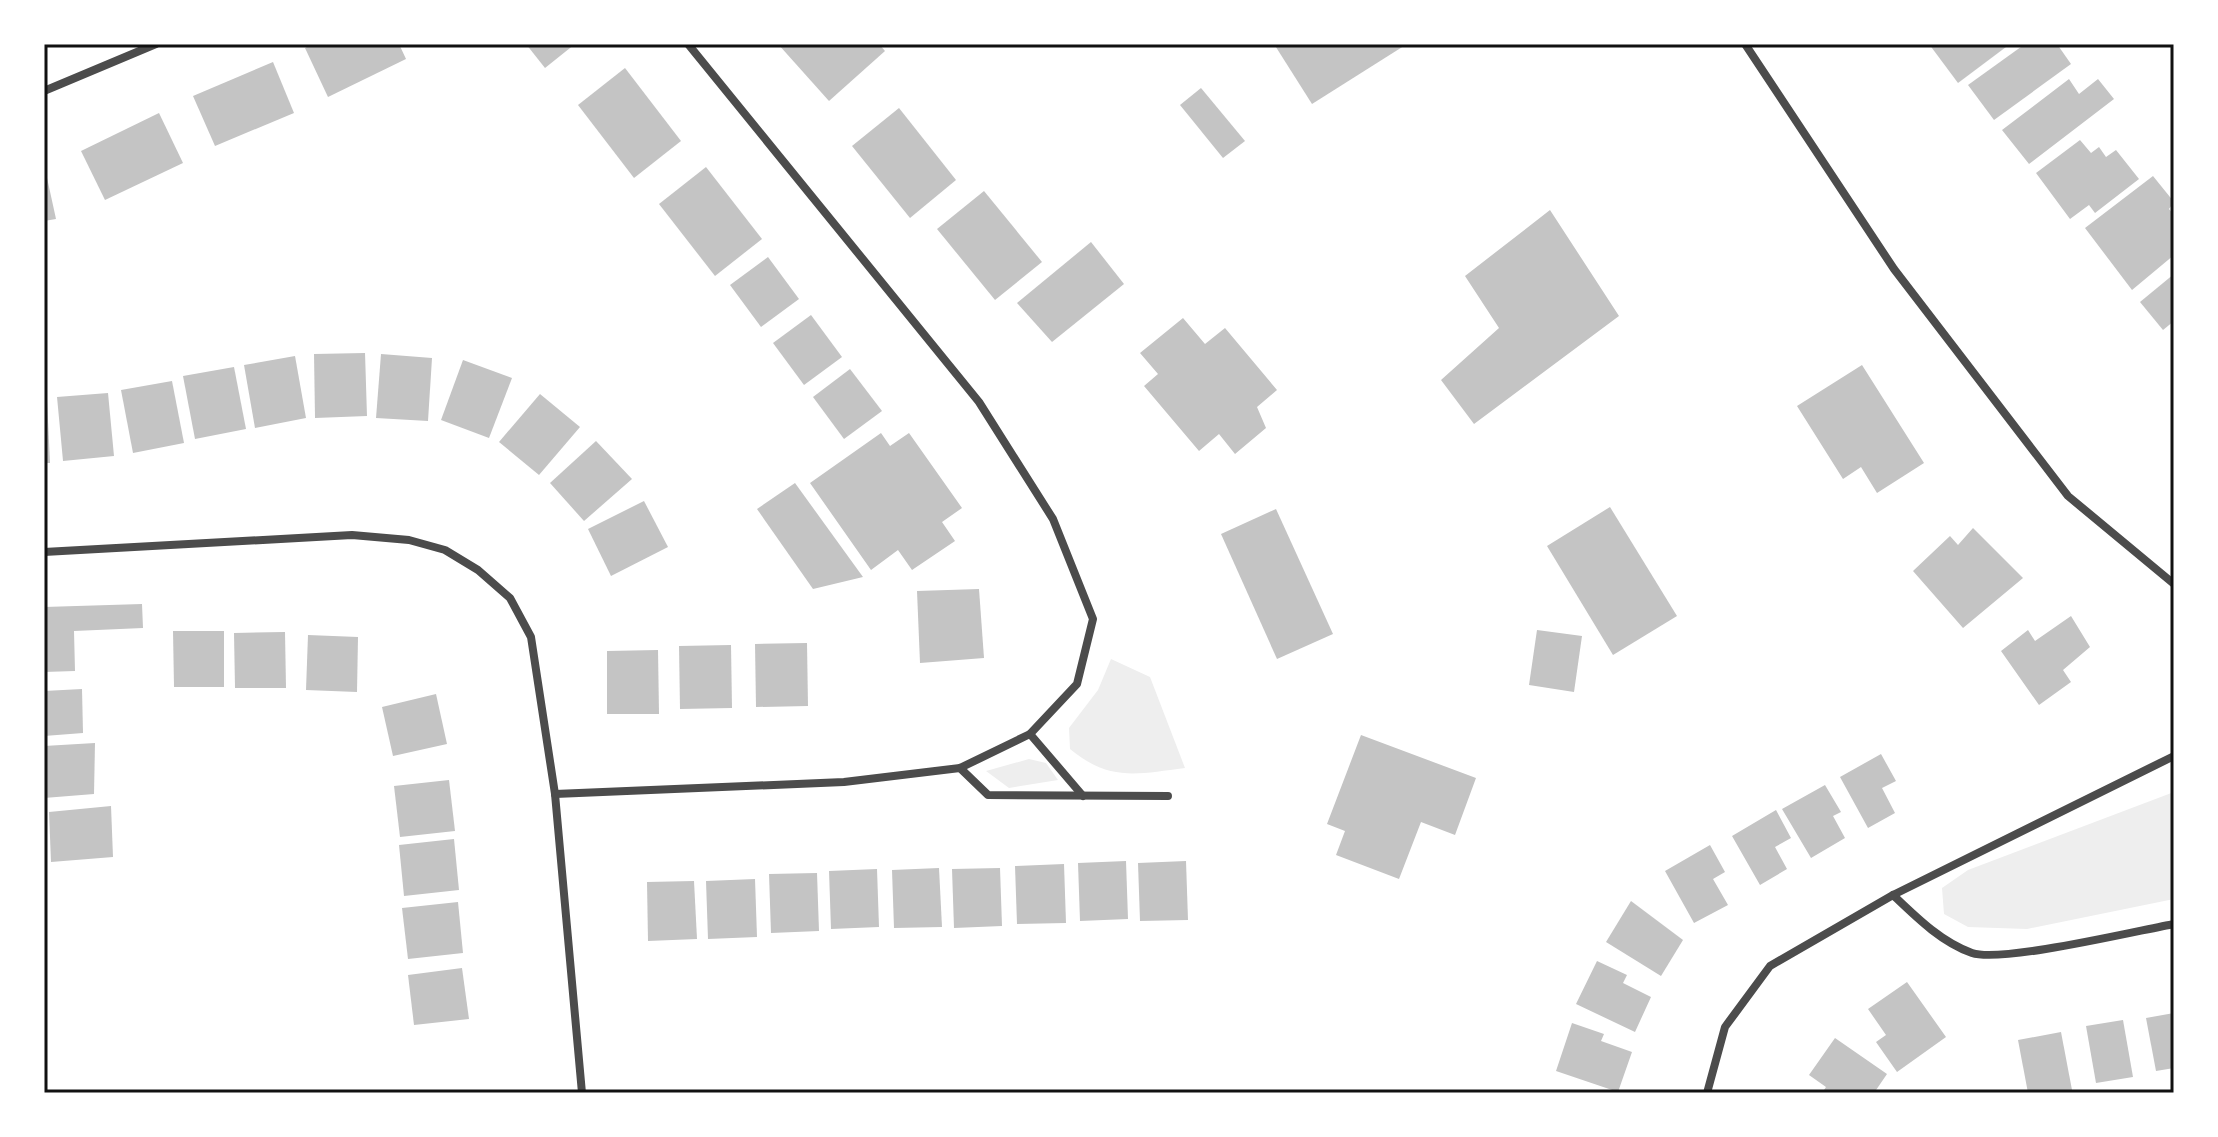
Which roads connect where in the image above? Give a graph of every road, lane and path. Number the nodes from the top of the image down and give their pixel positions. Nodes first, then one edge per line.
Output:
1 (156, 44) edge
2 (688, 44) edge
3 (1745, 44) edge
4 (44, 91) edge
5 (44, 552) edge
6 (2174, 584) edge
7 (1030, 734) junction
8 (2174, 756) edge
9 (960, 768) junction
10 (555, 794) junction
11 (1083, 796) junction
12 (1168, 796) dead end
13 (1893, 895) junction
14 (2174, 924) edge
15 (582, 1093) edge
16 (1707, 1093) edge

1 - 4 street
2 - 7 street
3 - 6 street
5 - 10 street
7 - 9 street
7 - 11 street
8 - 13 street
9 - 10 street
9 - 11 street
10 - 15 street
11 - 12 street
13 - 14 street
13 - 16 street

